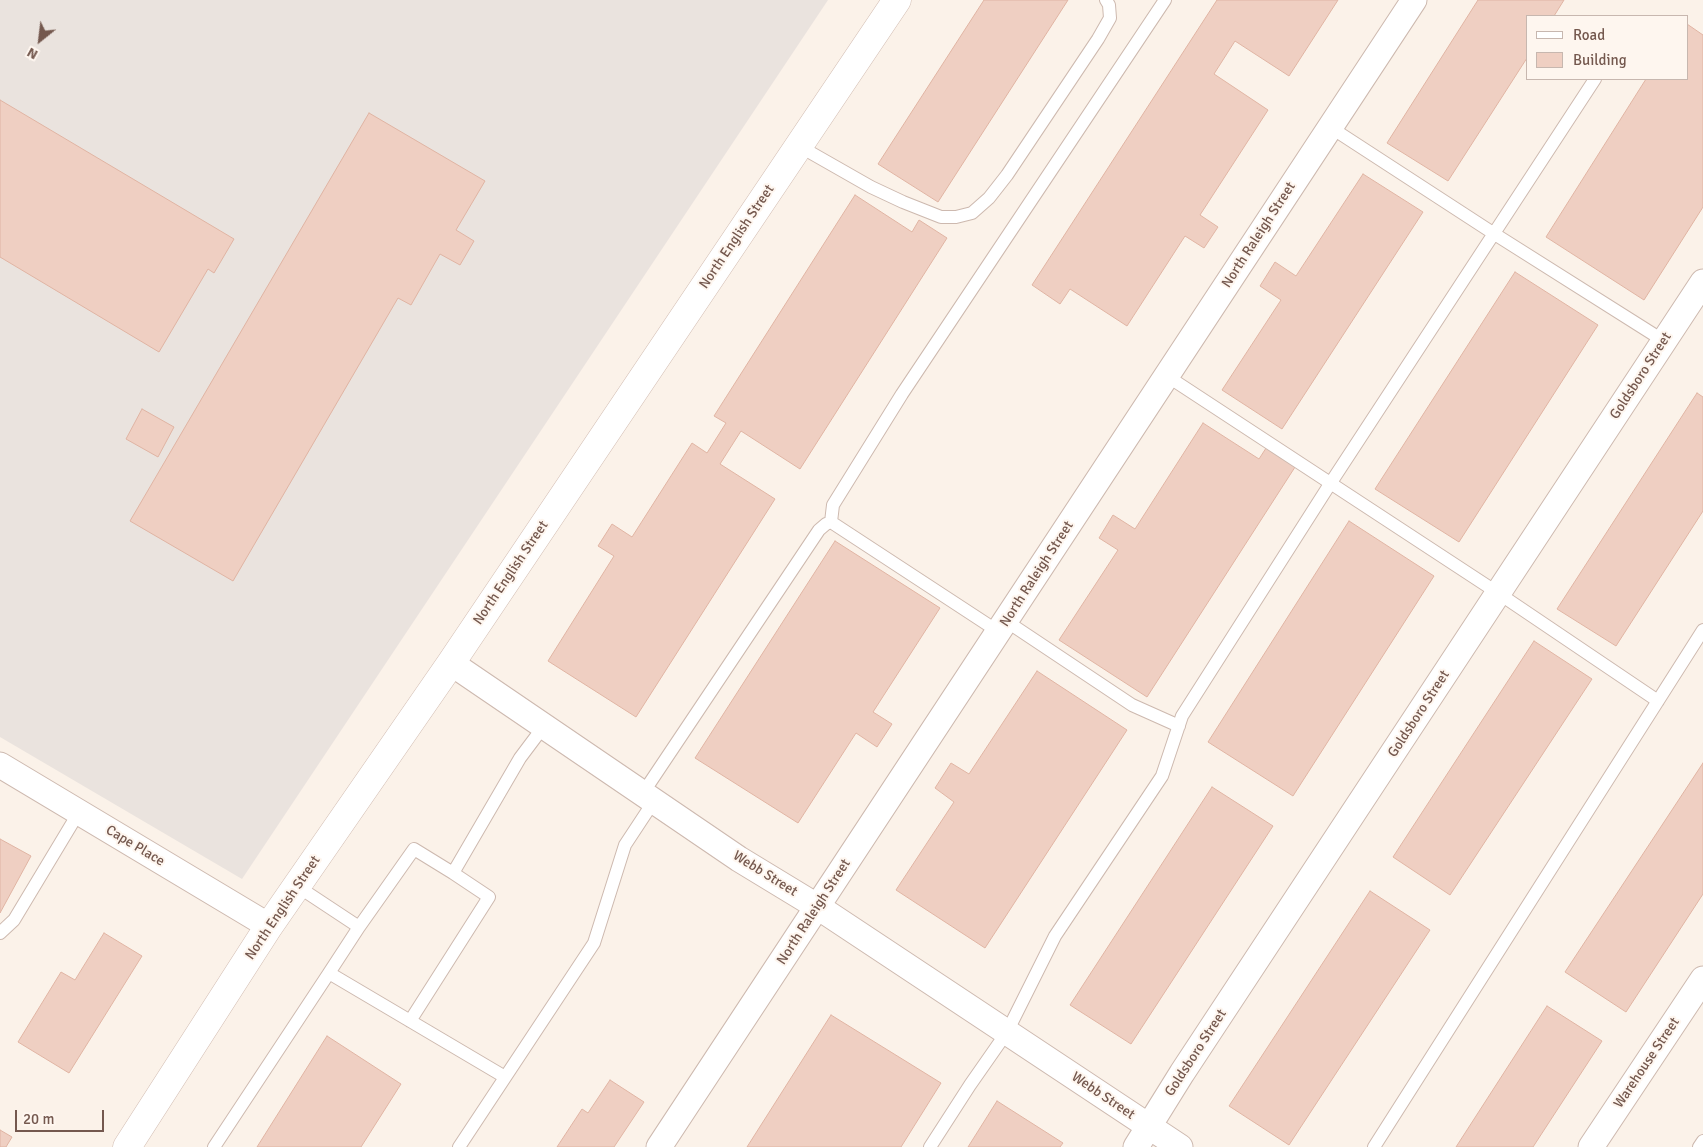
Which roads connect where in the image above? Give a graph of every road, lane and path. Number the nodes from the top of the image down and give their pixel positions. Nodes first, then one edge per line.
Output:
1 (897, 0) edge
2 (1106, 0) edge
3 (1165, 0) edge
4 (1414, 0) edge
5 (1594, 80) edge
6 (1330, 127) junction
7 (799, 146) junction
8 (1493, 233) junction
9 (1703, 282) edge
10 (1664, 341) junction
11 (1167, 376) junction
12 (1330, 484) junction
13 (831, 522) junction
14 (1498, 593) junction
15 (1002, 626) junction
16 (1703, 630) edge
17 (451, 664) junction
18 (1658, 701) junction
19 (544, 726) junction
20 (1179, 726) junction
21 (0, 765) edge
22 (648, 797) junction
23 (79, 812) junction
24 (453, 873) junction
25 (297, 886) junction
26 (818, 907) junction
27 (269, 926) junction
28 (359, 927) junction
29 (0, 933) edge
30 (329, 973) junction
31 (1703, 979) edge
32 (410, 1021) junction
33 (1007, 1032) junction
34 (506, 1077) junction
35 (1143, 1137) edge
36 (1703, 1141) edge
37 (127, 1147) edge
38 (214, 1147) edge
39 (459, 1147) edge
40 (660, 1147) edge
41 (930, 1147) edge
42 (1180, 1147) edge
43 (1374, 1147) edge
44 (1591, 1147) edge
45 (1699, 1147) edge

1 - 7 street, North English Street
2 - 7 lane
3 - 13 lane
4 - 6 street, North Raleigh Street
5 - 8 lane
6 - 8 lane
6 - 11 street, North Raleigh Street
7 - 17 street, North English Street
8 - 10 lane
8 - 12 lane
9 - 10 street, Goldsboro Street
10 - 14 street, Goldsboro Street
11 - 12 lane
11 - 15 street, North Raleigh Street
12 - 14 lane
12 - 20 lane
13 - 15 lane
13 - 22 lane
14 - 18 lane
14 - 35 street, Goldsboro Street
15 - 20 lane
15 - 26 street, North Raleigh Street
16 - 18 lane
17 - 19 street, Webb Street
17 - 25 street, North English Street
18 - 43 lane
19 - 22 street, Webb Street
19 - 24 lane
20 - 33 lane
21 - 23 street, Cape Place
22 - 26 street, Webb Street
22 - 34 lane
23 - 27 street, Cape Place
23 - 29 lane
24 - 28 lane
24 - 32 lane
25 - 27 street, North English Street
25 - 28 lane
26 - 33 street, Webb Street
26 - 40 street, North Raleigh Street
27 - 37 street, North English Street
28 - 30 lane
30 - 32 lane
30 - 38 lane
31 - 44 street, Warehouse Street
32 - 34 lane
33 - 35 street, Webb Street
33 - 41 lane
34 - 39 lane
35 - 42 street, Webb Street
36 - 45 lane

